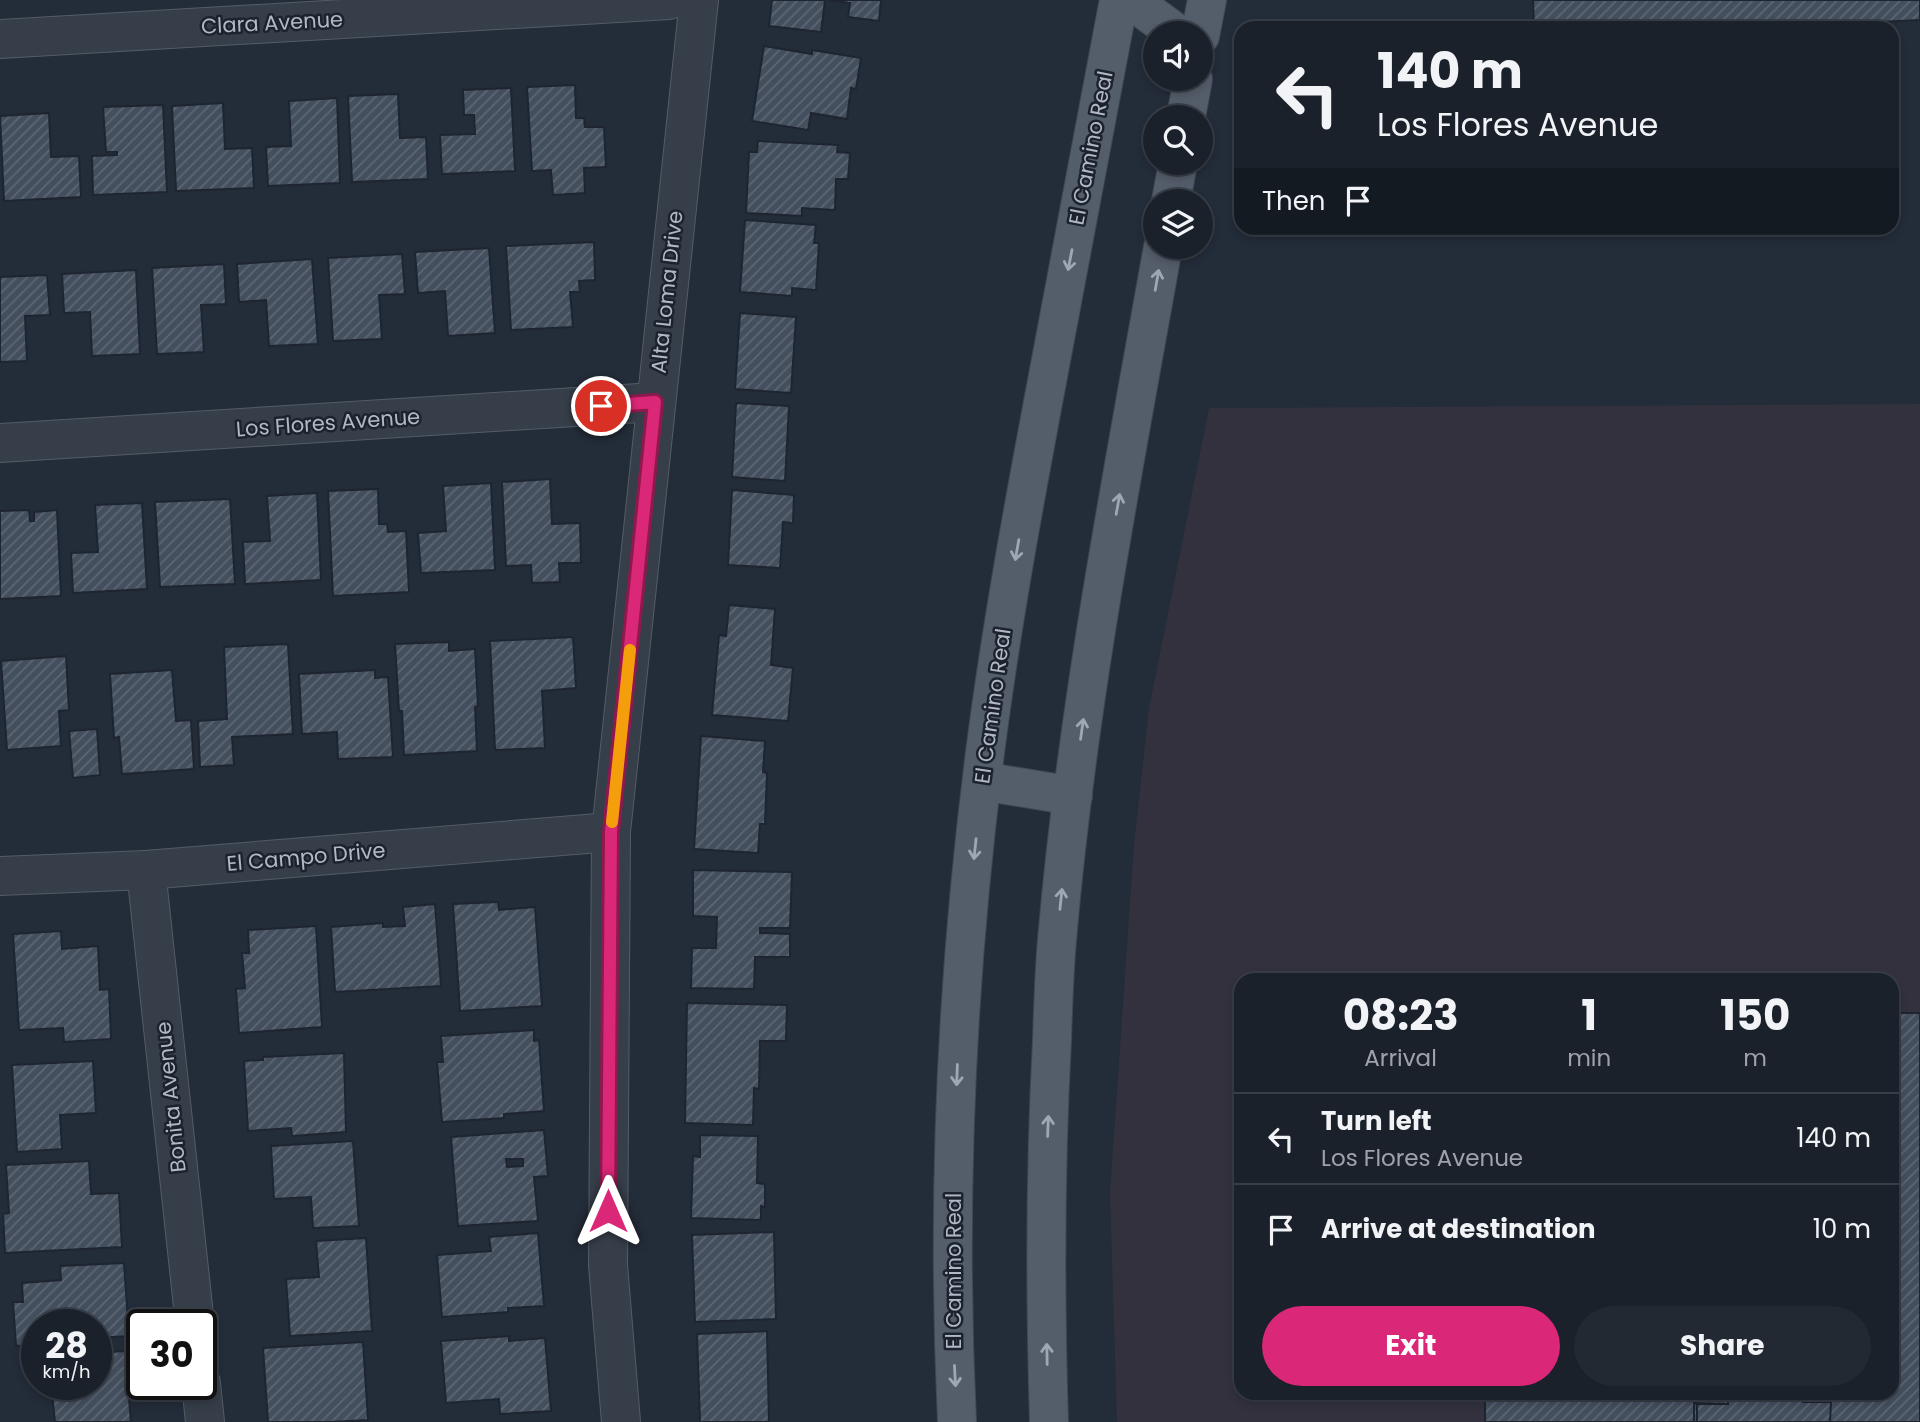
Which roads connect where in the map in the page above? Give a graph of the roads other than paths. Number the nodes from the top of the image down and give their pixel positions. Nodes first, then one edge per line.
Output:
1 (670, 0) edge
2 (699, 0) edge
3 (1119, 0) edge
4 (1131, 0) edge
5 (1207, 0) edge
6 (1160, 21) edge
7 (1203, 21) edge
8 (0, 39) edge
9 (1161, 259) edge
10 (655, 402) junction
11 (0, 443) edge
12 (982, 781) junction
13 (1073, 796) junction
14 (611, 832) junction
15 (146, 870) junction
16 (0, 876) edge
17 (193, 1309) edge
18 (203, 1400) edge
19 (205, 1422) edge
20 (621, 1422) edge
21 (957, 1422) edge
22 (1049, 1422) edge

1 - 8 street, Clara Avenue
2 - 10 street, Alta Loma Drive
3 -> 12 main road, El Camino Real
4 - 6 main road
5 - 7 main road
13 -> 9 main road
10 - 11 street, Los Flores Avenue
10 - 14 street, Alta Loma Drive
12 - 13 main road
12 -> 21 main road, El Camino Real
22 -> 13 main road
14 - 15 street, El Campo Drive
14 - 20 street, Alta Loma Drive
15 - 16 street, El Campo Drive
15 - 17 street, Bonita Avenue
18 - 19 street

